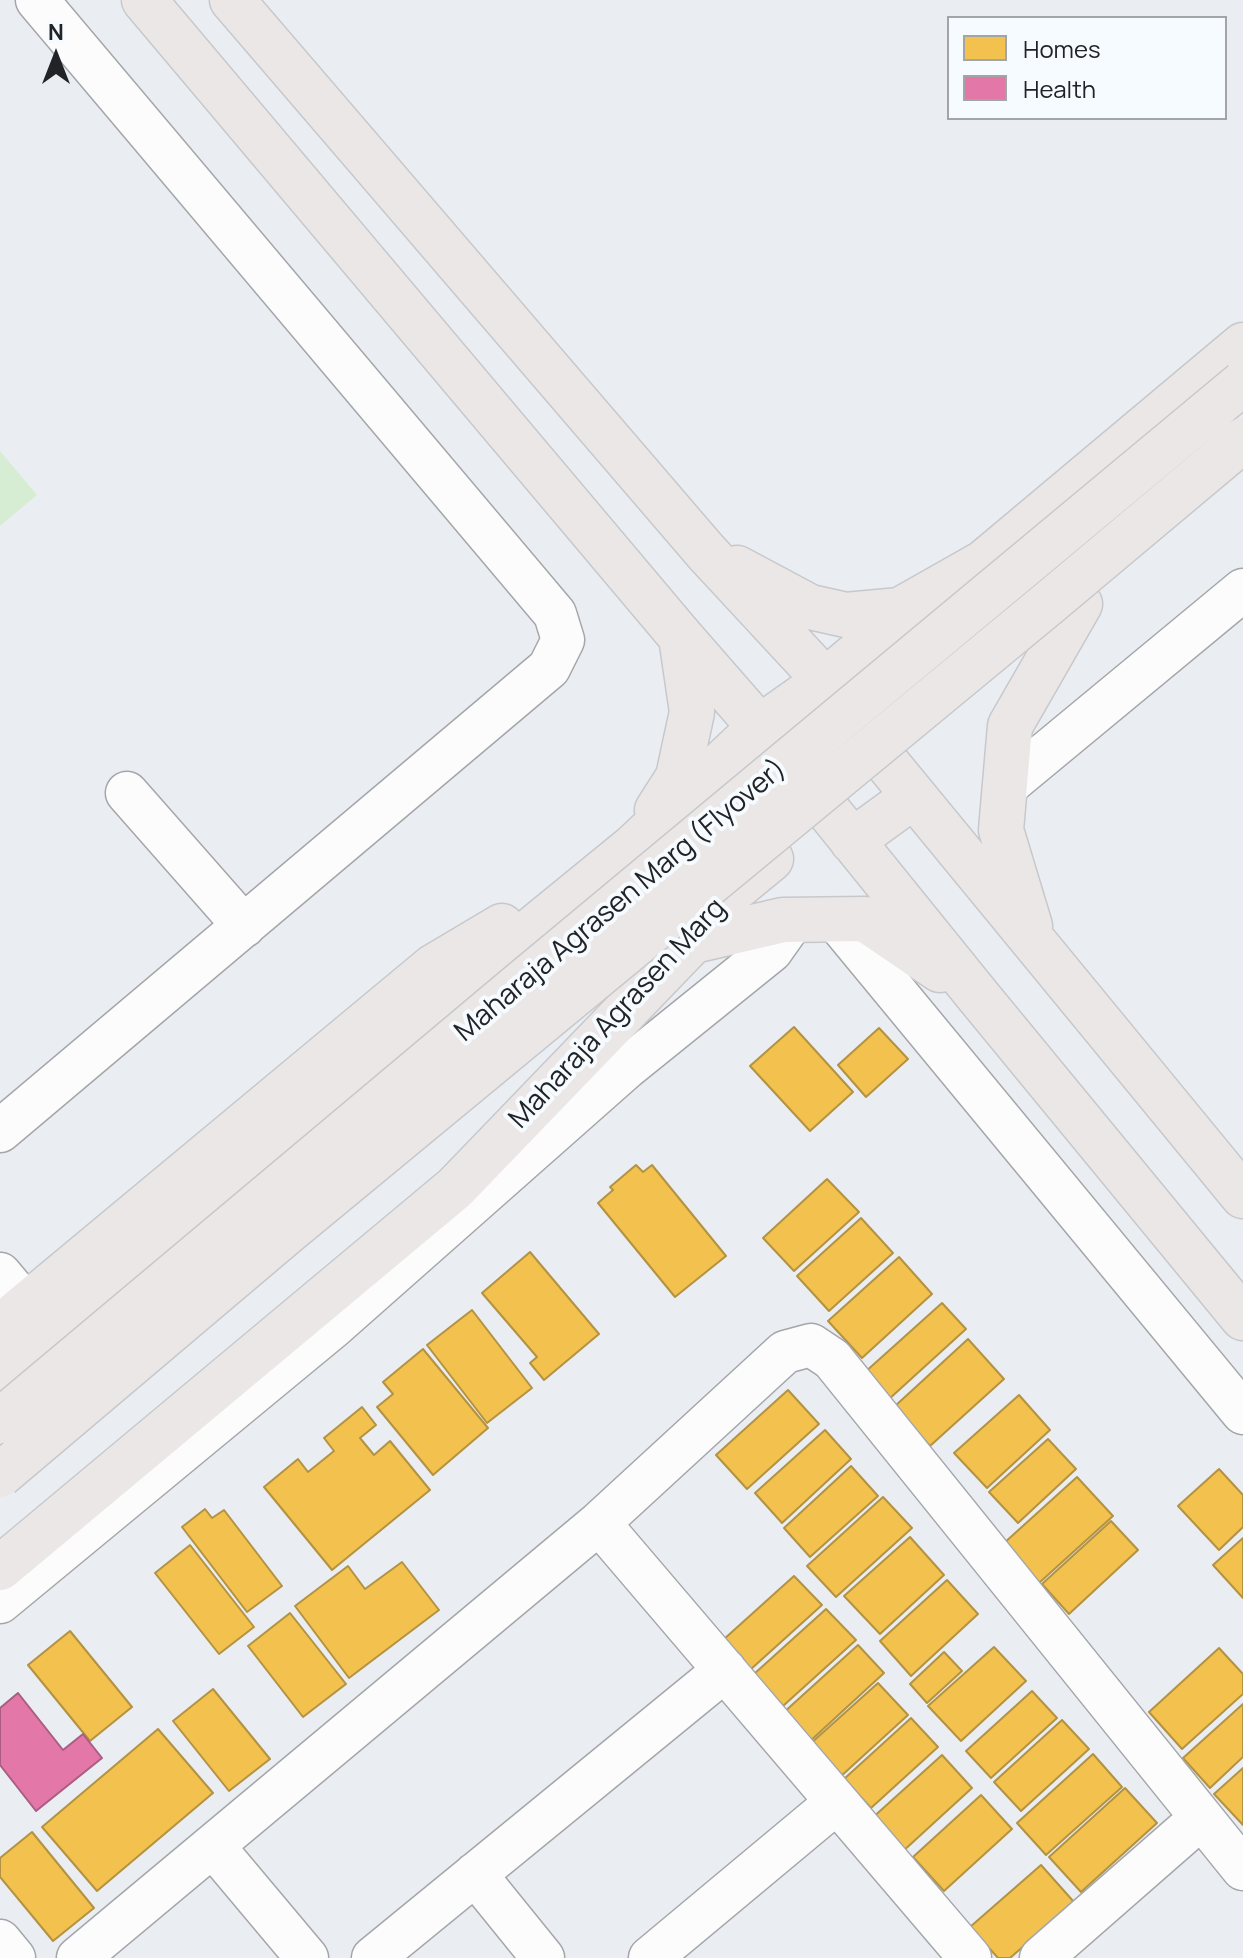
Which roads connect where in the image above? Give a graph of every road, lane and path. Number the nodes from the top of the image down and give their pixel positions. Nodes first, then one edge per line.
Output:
1 (37, 0) edge
2 (144, 0) edge
3 (232, 0) edge
4 (1243, 345) edge
5 (1243, 383) edge
6 (1243, 440) edge
7 (1243, 468) edge
8 (706, 552) junction
9 (1243, 590) edge
10 (927, 595) junction
11 (1080, 604) junction
12 (681, 637) junction
13 (825, 681) junction
14 (760, 727) junction
15 (900, 780) junction
16 (1005, 787) junction
17 (127, 793) dead end
18 (840, 826) junction
19 (633, 847) junction
20 (793, 920) junction
21 (836, 920) junction
22 (244, 926) junction
23 (693, 941) junction
24 (1036, 944) junction
25 (978, 996) junction
26 (0, 1131) edge
27 (1243, 1196) edge
28 (9, 1302) edge
29 (1243, 1318) edge
30 (0, 1375) edge
31 (1243, 1413) edge
32 (0, 1421) edge
33 (0, 1475) edge
34 (599, 1523) junction
35 (0, 1540) edge
36 (0, 1568) edge
37 (0, 1602) edge
38 (725, 1670) junction
39 (837, 1802) junction
40 (1201, 1818) junction
41 (213, 1846) junction
42 (1243, 1869) edge
43 (475, 1874) junction
44 (0, 1941) edge
45 (14, 1958) edge
46 (78, 1958) edge
47 (307, 1958) edge
48 (373, 1958) edge
49 (543, 1958) edge
50 (650, 1958) edge
51 (970, 1958) edge
52 (1041, 1958) edge

1 - 22 street
2 - 12 main road
3 - 8 main road
4 - 10 main road
5 - 32 main road, Maharaja Agrasen Marg (Flyover), bridge
6 - 33 main road, Maharaja Agrasen Marg (Flyover), bridge
7 - 11 main road
8 - 10 main road
8 - 13 main road
9 - 16 street
10 - 13 main road
11 - 15 main road
11 - 16 main road
12 - 14 main road
12 - 19 main road
13 - 14 main road
13 - 15 main road
14 - 18 main road
14 - 19 main road
15 - 18 main road, Maharaja Agrasen Marg
15 - 24 main road
16 - 24 main road
17 - 22 street
18 - 23 main road, Maharaja Agrasen Marg
18 - 25 main road
19 - 28 main road
19 - 30 main road
20 - 21 main road
20 - 23 main road
20 - 37 street
21 - 25 main road
21 - 31 street
22 - 26 street
23 - 35 main road
23 - 36 main road, Maharaja Agrasen Marg
24 - 27 main road
25 - 29 main road
34 - 38 street
34 - 40 street
34 - 41 street
38 - 39 street
38 - 43 street
39 - 50 street
39 - 51 street
40 - 42 street
40 - 52 street
41 - 46 street
41 - 47 street
43 - 48 street
43 - 49 street
44 - 45 street

